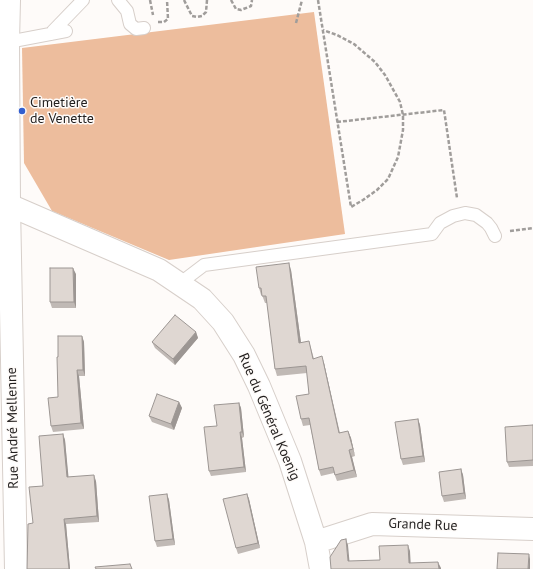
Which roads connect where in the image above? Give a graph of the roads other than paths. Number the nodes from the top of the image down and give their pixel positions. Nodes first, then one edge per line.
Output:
1 (9, 0) edge
2 (83, 0) edge
3 (118, 0) edge
4 (144, 28) dead end
5 (66, 31) dead end
6 (51, 34) junction
7 (8, 42) junction
8 (9, 205) junction
9 (494, 234) road end
10 (179, 284) junction
11 (533, 529) edge
12 (316, 542) junction
13 (16, 569) edge
14 (321, 569) edge

1 - 7 street, Rue André Mellenne
2 - 6 lane
3 - 4 lane
5 - 6 lane
6 - 7 lane
7 - 8 street, Rue André Mellenne
8 - 10 street, Rue du Général Koenig
8 - 13 street, Rue André Mellenne
9 - 10 lane
10 - 12 street, Rue du Général Koenig
11 - 12 street, Grande Rue
12 - 14 street, Rue du Général Koenig

